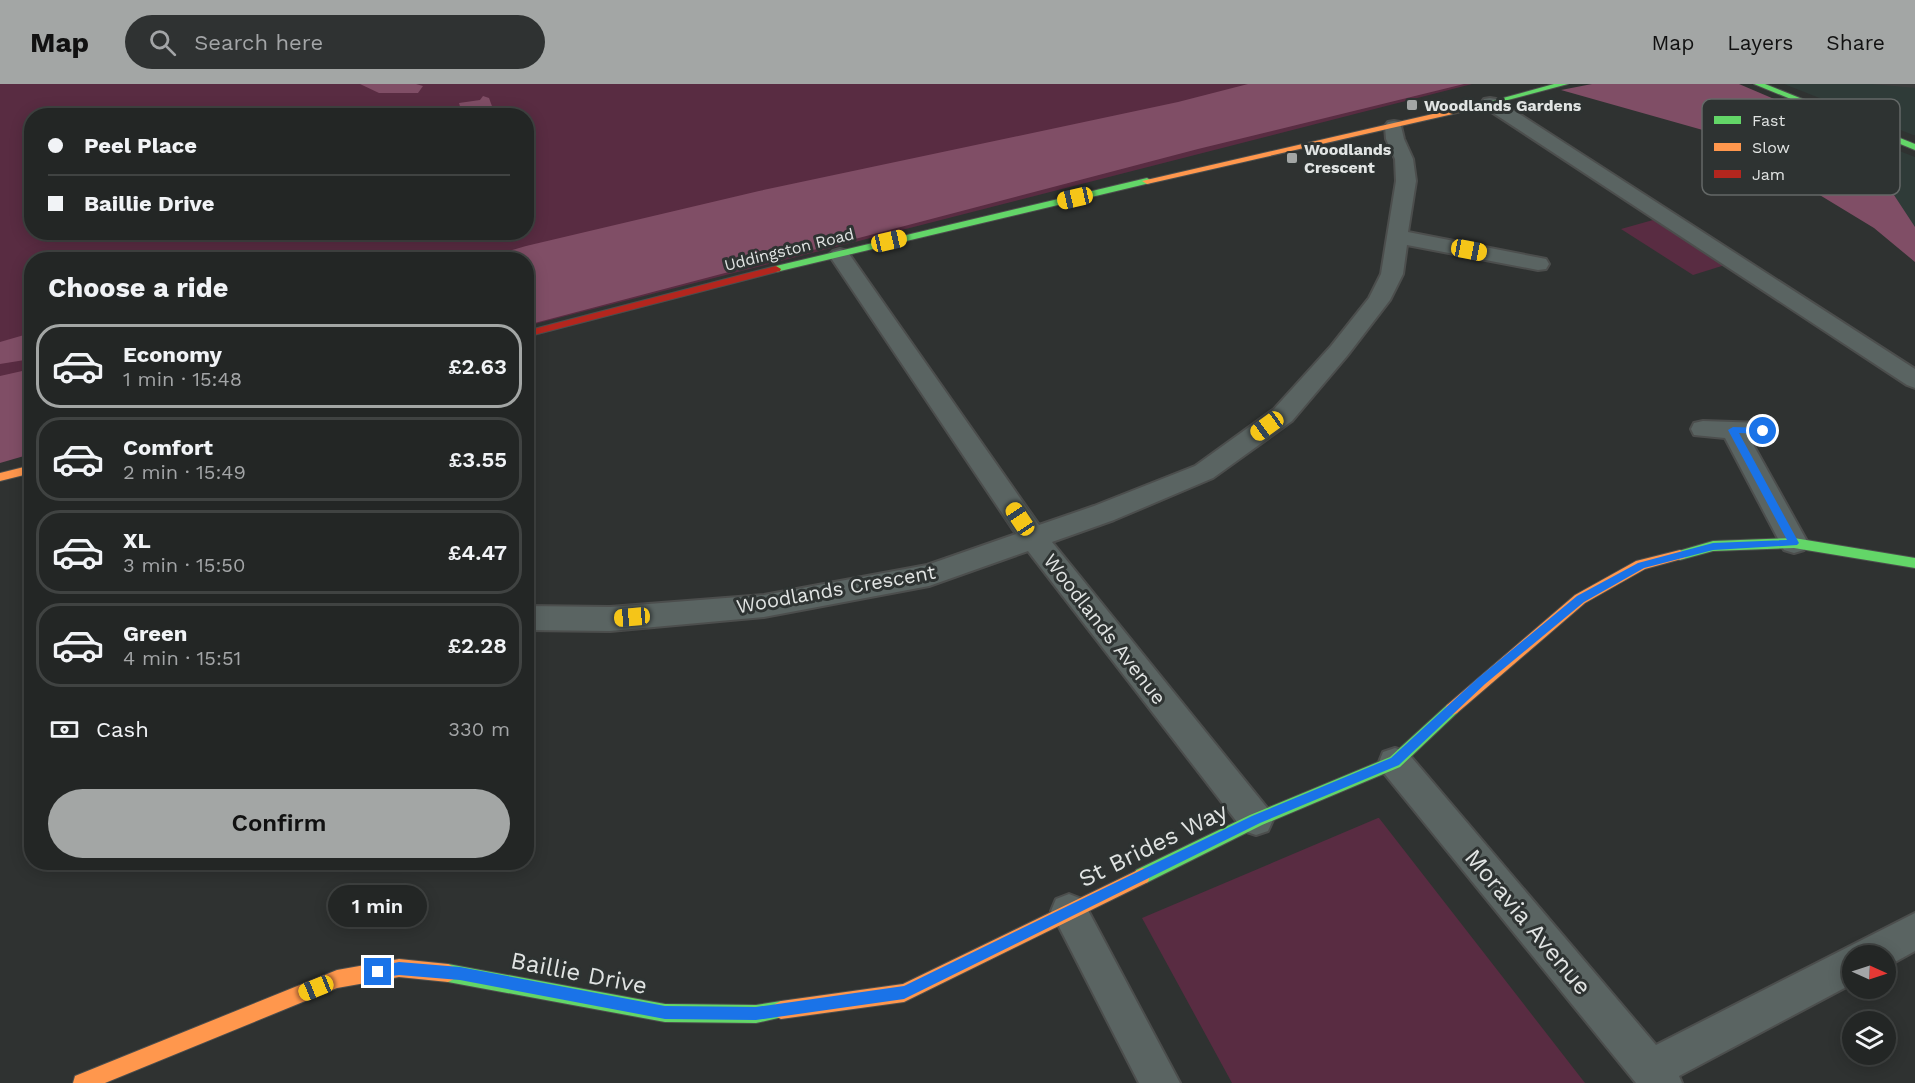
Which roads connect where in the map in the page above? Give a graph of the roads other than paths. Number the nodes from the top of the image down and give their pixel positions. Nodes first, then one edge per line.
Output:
1 (1564, 84) edge
2 (1758, 84) edge
3 (1795, 99) edge
4 (1490, 103) junction
5 (1404, 124) junction
6 (1900, 141) edge
7 (1915, 147) edge
8 (1400, 237) junction
9 (840, 255) junction
10 (1538, 264) dead end
11 (534, 332) edge
12 (1915, 380) edge
13 (1703, 429) dead end
14 (1733, 430) junction
15 (1763, 431) dead end
16 (24, 471) edge
17 (0, 477) edge
18 (1033, 538) junction
19 (1794, 543) junction
20 (1915, 563) edge
21 (534, 618) edge
22 (1395, 762) junction
23 (1256, 820) junction
24 (1069, 911) junction
25 (1915, 931) edge
26 (1889, 945) edge
27 (1842, 969) edge
28 (1656, 1076) edge
29 (82, 1083) edge
30 (1160, 1083) edge

1 - 4 street, Uddingston Road
2 - 3 street
4 - 5 street, Uddingston Road
4 - 12 street
5 - 8 street, Woodlands Crescent
5 - 9 street, Uddingston Road
6 - 7 street
8 - 10 street
8 - 18 street, Woodlands Crescent
9 - 11 street, Uddingston Road
9 - 18 street, Woodlands Avenue
13 - 14 street
14 - 15 street
14 - 19 street
16 - 17 street
18 - 21 street, Woodlands Crescent
18 - 23 street, Woodlands Avenue
19 - 20 street
19 - 22 street
22 - 23 street, St Brides Way
22 - 28 street, Moravia Avenue
23 - 24 street, St Brides Way
24 - 29 street, Baillie Drive
24 - 30 street
25 - 26 street
27 - 28 street

